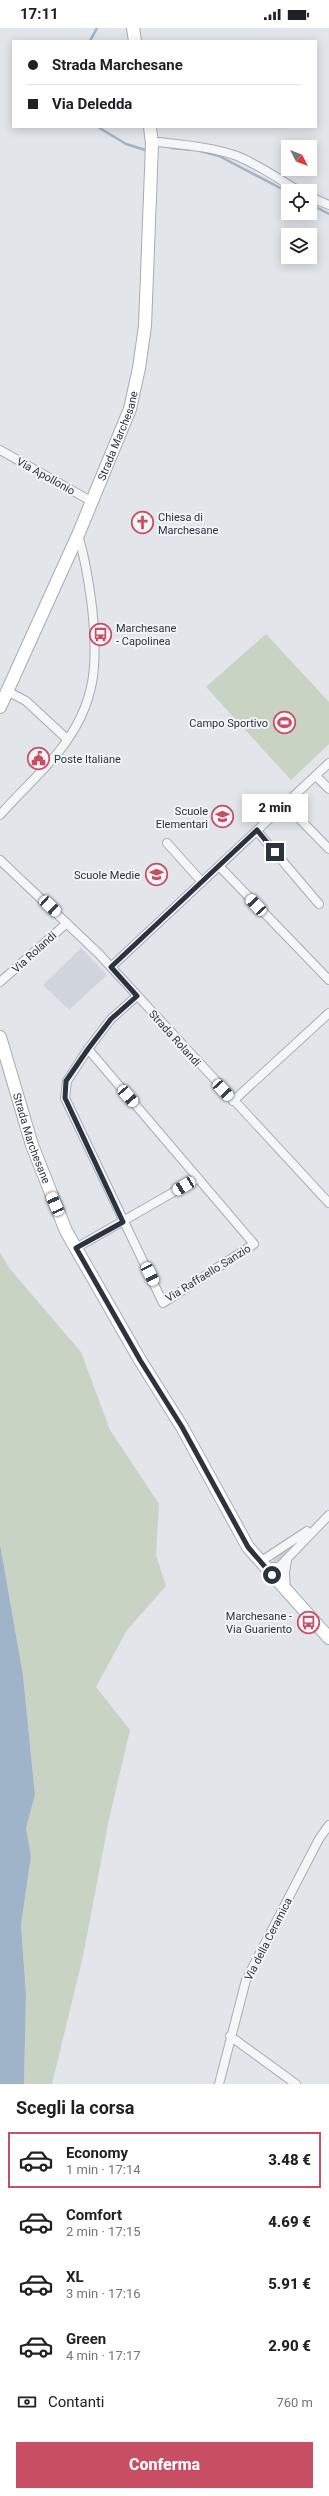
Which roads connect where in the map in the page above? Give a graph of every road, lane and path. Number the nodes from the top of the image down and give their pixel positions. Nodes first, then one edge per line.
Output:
1 (133, 28) edge
2 (135, 40) edge
3 (150, 128) edge
4 (152, 144) junction
5 (288, 184) edge
6 (317, 200) edge
7 (329, 205) edge
8 (0, 450) edge
9 (92, 501) junction
10 (78, 535) junction
11 (7, 690) junction
12 (0, 707) edge
13 (67, 739) junction
14 (329, 763) edge
15 (316, 776) junction
16 (329, 789) edge
17 (285, 804) junction
18 (0, 815) edge
19 (257, 830) junction
20 (167, 843) dead end
21 (329, 849) edge
22 (0, 860) edge
23 (219, 866) junction
24 (202, 882) junction
25 (319, 904) dead end
26 (67, 922) junction
27 (111, 967) junction
28 (329, 980) edge
29 (0, 982) edge
30 (137, 996) junction
31 (329, 1013) edge
32 (0, 1037) edge
33 (88, 1049) junction
34 (233, 1101) junction
35 (198, 1178) junction
36 (329, 1203) edge
37 (123, 1222) junction
38 (76, 1248) junction
39 (329, 1515) edge
40 (323, 1521) junction
41 (289, 1555) junction
42 (262, 1564) junction
43 (287, 1592) junction
44 (329, 1638) edge
45 (329, 1825) edge
46 (230, 2036) junction
47 (219, 2084) edge
48 (295, 2084) edge

1 - 2 main road
3 - 4 main road, Strada Marchesane
4 - 5 street
4 - 9 main road, Strada Marchesane
6 - 7 street
8 - 9 street, Via Apollonio
9 - 10 main road, Strada Marchesane
10 - 11 main road, Strada Marchesane
10 - 13 street
11 - 12 main road, Strada Marchesane
11 - 13 street
13 - 18 street
14 - 15 street
15 - 16 street
15 - 17 street
17 - 19 street
17 - 21 street
19 - 23 street
19 - 25 street
20 - 24 street
22 - 26 street, Strada Rolandi
23 - 24 street
23 - 28 street
24 - 27 street
26 - 27 street, Strada Rolandi
26 - 29 street, Via Rolandi
27 - 30 street, Strada Rolandi
30 - 33 street
30 - 34 street, Strada Rolandi
31 - 34 street
32 - 38 main road, Strada Marchesane
33 - 35 street
33 - 37 street
34 - 36 street, Strada Rolandi
35 - 37 street
35 - 37 street, Via Raffaello Sanzio
37 - 38 street
38 - 42 main road, Strada Marchesane
39 - 40 street
40 - 41 street
40 - 42 street
41 - 42 street
41 - 43 street
42 - 43 main road, Strada Marchesane
43 - 44 main road, Strada Marchesane
45 - 46 street, Via della Ceramica
46 - 47 street, Via della Ceramica
46 - 48 street

